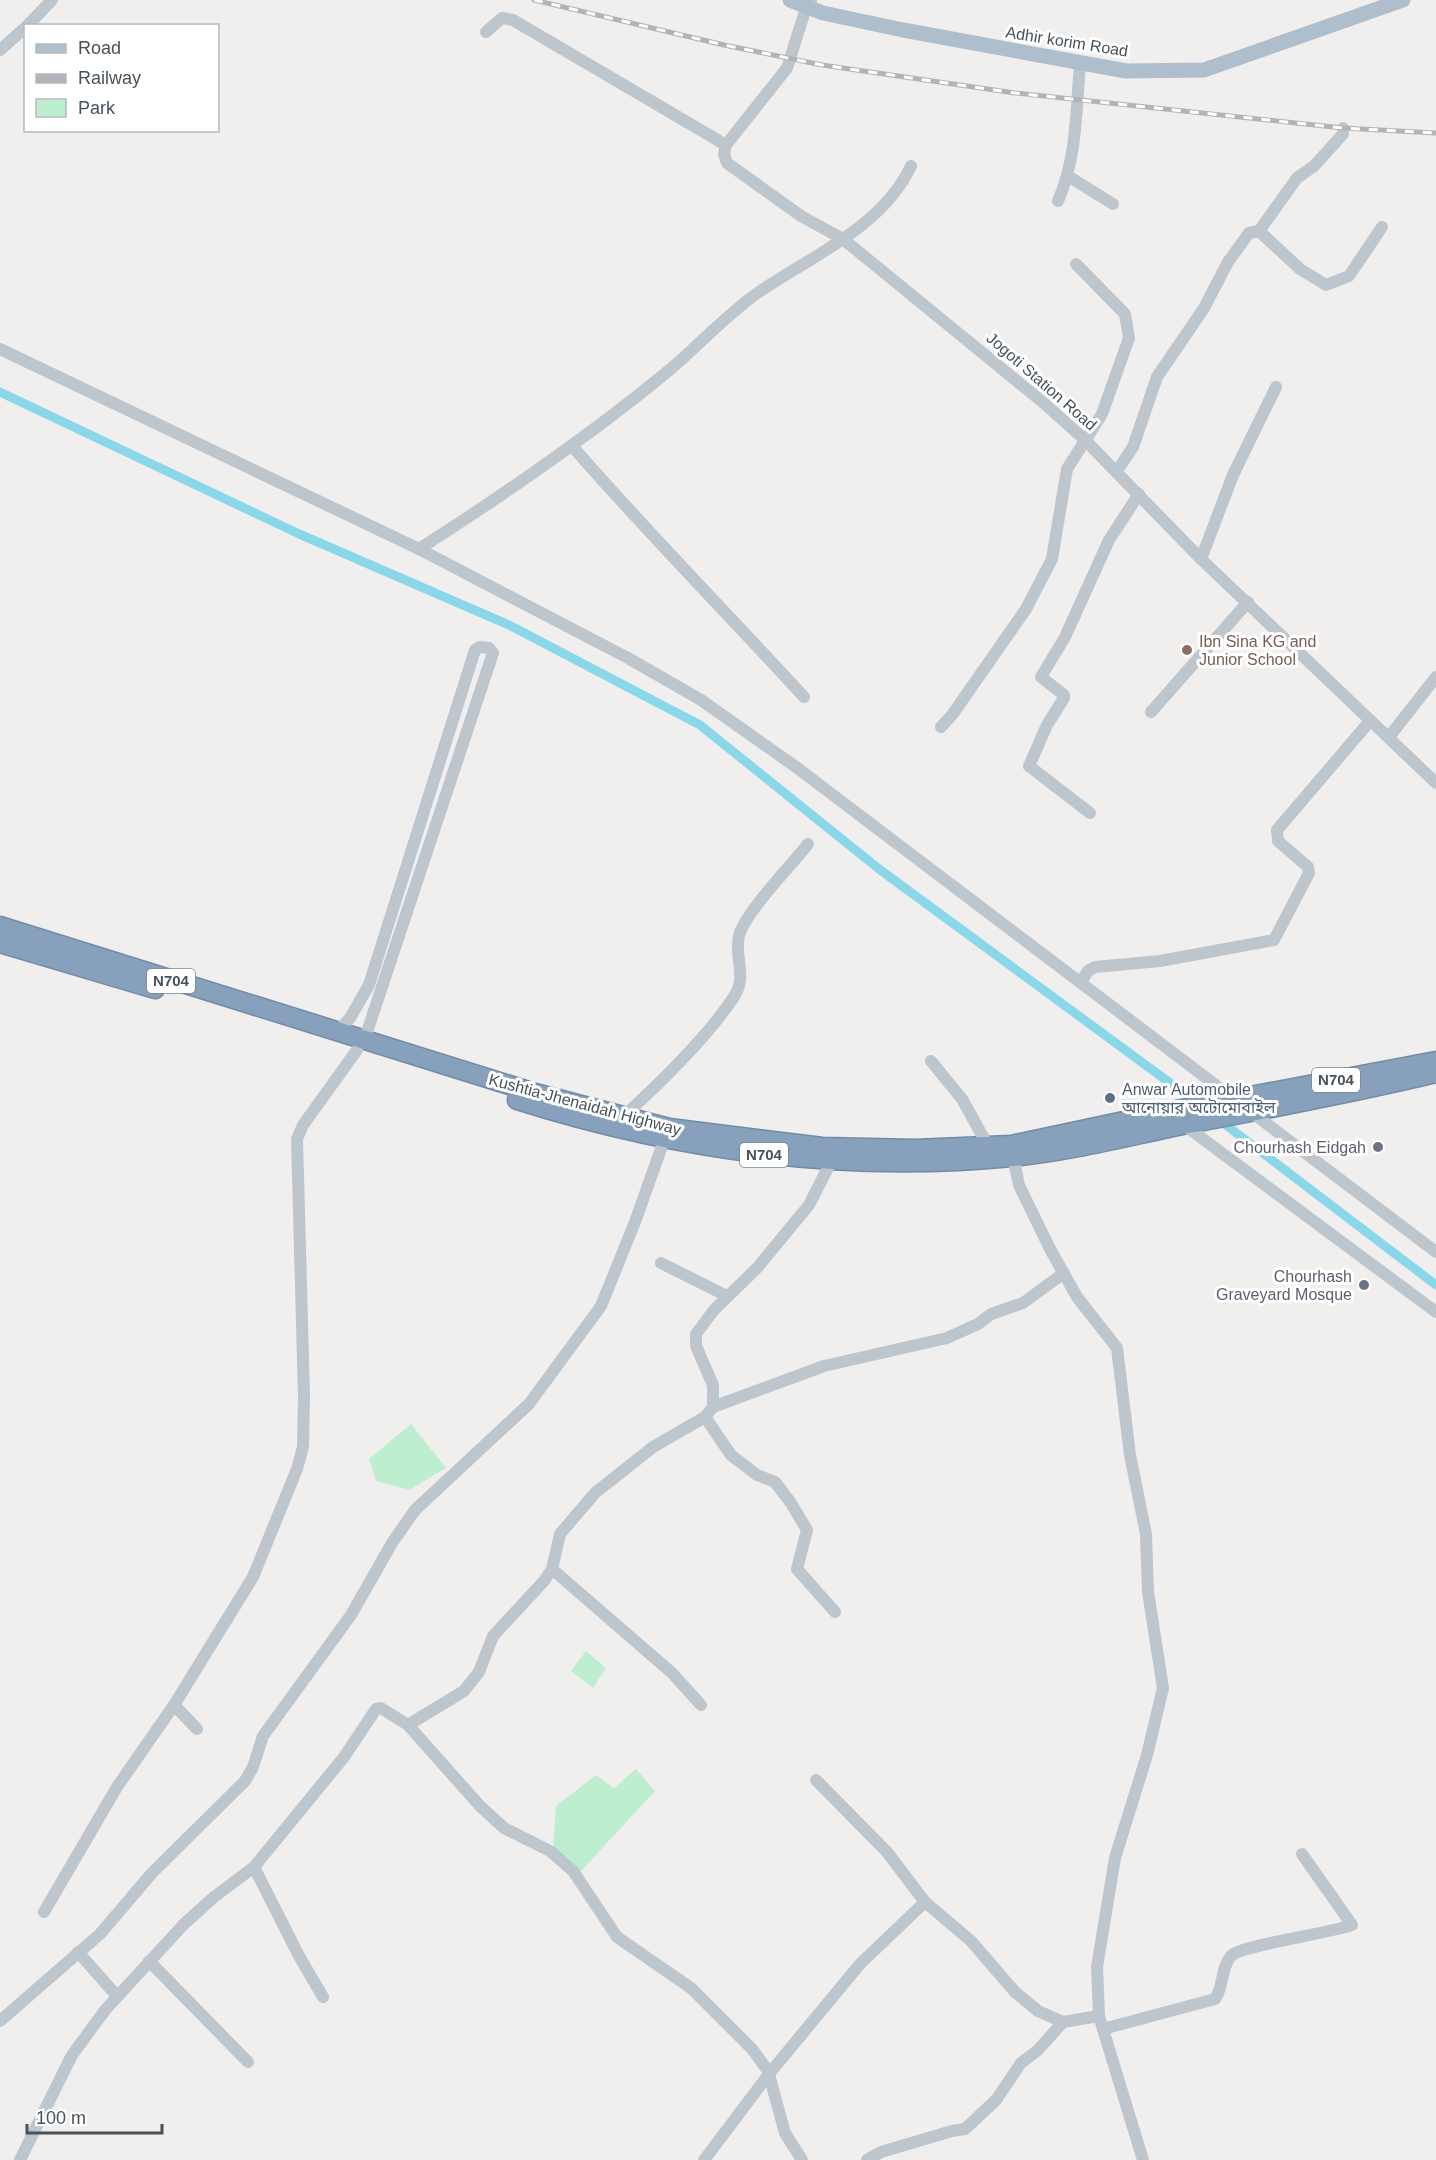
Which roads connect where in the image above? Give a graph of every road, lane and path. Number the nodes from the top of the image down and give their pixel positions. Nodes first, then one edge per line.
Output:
1 (52, 0) edge
2 (790, 0) edge
3 (1403, 0) edge
4 (808, 4) edge
5 (28, 24) edge
6 (24, 28) edge
7 (486, 32) dead end
8 (0, 50) edge
9 (1080, 64) junction
10 (1343, 128) dead end
11 (726, 145) junction
12 (911, 166) dead end
13 (1068, 176) junction
14 (1058, 201) dead end
15 (1113, 204) dead end
16 (1382, 227) dead end
17 (1259, 231) junction
18 (843, 239) junction
19 (1076, 264) dead end
20 (1, 348) edge
21 (1276, 387) dead end
22 (1084, 439) junction
23 (572, 446) junction
24 (1117, 471) junction
25 (1139, 494) junction
26 (419, 549) junction
27 (1201, 559) junction
28 (1248, 602) junction
29 (1436, 676) edge
30 (804, 697) dead end
31 (1151, 712) dead end
32 (1370, 721) junction
33 (941, 727) dead end
34 (1389, 737) junction
35 (1436, 783) edge
36 (1090, 813) dead end
37 (808, 844) dead end
38 (0, 926) edge
39 (0, 943) edge
40 (1081, 982) junction
41 (349, 1041) junction
42 (931, 1061) dead end
43 (1436, 1061) edge
44 (1416, 1071) junction
45 (1436, 1073) edge
46 (1243, 1108) junction
47 (623, 1117) junction
48 (1185, 1125) junction
49 (667, 1134) junction
50 (987, 1144) junction
51 (1012, 1151) junction
52 (835, 1154) junction
53 (1436, 1252) edge
54 (661, 1263) dead end
55 (1064, 1273) junction
56 (727, 1296) junction
57 (1436, 1312) edge
58 (709, 1412) junction
59 (552, 1569) junction
60 (835, 1612) dead end
61 (174, 1705) junction
62 (701, 1705) dead end
63 (408, 1725) junction
64 (197, 1729) dead end
65 (816, 1780) dead end
66 (1302, 1854) dead end
67 (254, 1867) junction
68 (925, 1902) junction
69 (45, 1912) dead end
70 (78, 1952) junction
71 (149, 1961) junction
72 (117, 1996) junction
73 (323, 1996) dead end
74 (1099, 2016) junction
75 (0, 2021) edge
76 (1063, 2022) junction
77 (1103, 2029) junction
78 (248, 2062) dead end
79 (770, 2074) junction
80 (20, 2160) edge
81 (704, 2160) edge
82 (801, 2160) edge
83 (867, 2160) edge
84 (1143, 2160) edge

1 - 5 street
2 - 4 main road, Adhir korim Road
3 - 9 main road, Adhir korim Road
4 - 9 main road, Adhir korim Road
4 - 11 street
6 - 8 street
7 - 11 street
9 - 13 street
10 - 17 street
11 - 18 street, Jogoti Station Road
12 - 18 street
13 - 14 street
13 - 15 street
16 - 17 street
17 - 24 street
18 - 22 street, Jogoti Station Road
18 - 23 street
19 - 22 street
20 - 26 street
21 - 27 street
22 - 24 street, Jogoti Station Road
22 - 33 street
23 - 26 street
23 - 30 street
24 - 25 street, Jogoti Station Road
25 - 27 street, Jogoti Station Road
25 - 36 street
26 - 40 street
27 - 28 street, Jogoti Station Road
28 - 31 street
28 - 32 street, Jogoti Station Road
29 - 34 street
32 - 34 street, Jogoti Station Road
32 - 40 street
34 - 35 street, Jogoti Station Road
37 - 47 street
38 - 41 highway, Kushtia-Jhenaidah Highway / N704
39 - 41 highway, Kushtia-Jhenaidah Highway / N704
40 - 46 street
41 - 41 street
41 - 47 highway, Kushtia-Jhenaidah Highway / N704
41 - 49 highway, Kushtia-Jhenaidah Highway / N704
41 - 61 street
42 - 50 street
43 - 44 highway, Kushtia-Jhenaidah Highway / N704
44 - 45 highway, Kushtia-Jhenaidah Highway / N704
44 - 46 highway, Kushtia-Jhenaidah Highway / N704
46 - 48 highway, Kushtia-Jhenaidah Highway / N704
46 - 51 highway, Kushtia-Jhenaidah Highway / N704
46 - 53 street
47 - 49 highway, Kushtia-Jhenaidah Highway / N704
48 - 51 highway, Kushtia-Jhenaidah Highway / N704
48 - 57 street
49 - 52 highway, Kushtia-Jhenaidah Highway / N704
49 - 70 street
50 - 51 highway, Kushtia-Jhenaidah Highway / N704
50 - 52 highway, Kushtia-Jhenaidah Highway / N704
51 - 52 highway, Kushtia-Jhenaidah Highway / N704
51 - 55 street
52 - 56 street
54 - 56 street
55 - 58 street
55 - 74 street
56 - 58 street
58 - 59 street
58 - 60 street
59 - 62 street
59 - 63 street
61 - 64 street
61 - 69 street
63 - 67 street
63 - 79 street
65 - 68 street
66 - 77 street
67 - 71 street
67 - 73 street
68 - 76 street
68 - 79 street
70 - 72 street
70 - 75 street
71 - 72 street
71 - 78 street
72 - 80 street
74 - 76 street
74 - 77 street
76 - 83 street
77 - 84 street
79 - 81 street
79 - 82 street

